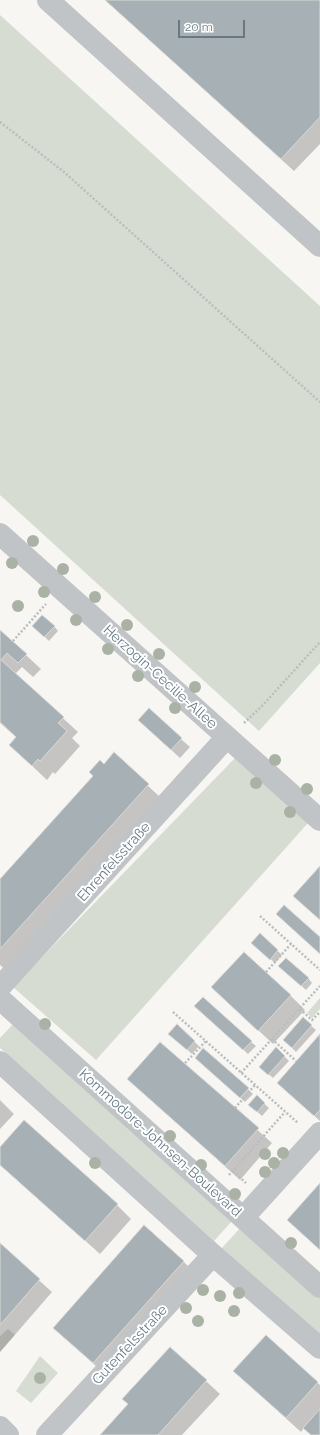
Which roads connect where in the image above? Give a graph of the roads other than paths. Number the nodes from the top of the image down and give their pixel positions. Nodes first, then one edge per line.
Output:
1 (48, 0) edge
2 (320, 246) edge
3 (0, 534) edge
4 (228, 737) junction
5 (320, 820) edge
6 (0, 986) edge
7 (0, 999) edge
8 (0, 1062) edge
9 (317, 1136) edge
10 (244, 1218) junction
11 (213, 1255) junction
12 (320, 1287) edge
13 (320, 1348) edge
14 (0, 1427) edge
15 (8, 1435) edge
16 (46, 1435) edge

1 - 2 street
3 - 4 street, Herzogin-Cecilie-Allee
4 - 5 street, Herzogin-Cecilie-Allee
4 - 6 street, Ehrenfelsstraße
7 - 10 street, Kommodore-Johnsen-Boulevard
8 - 11 street
9 - 10 street
10 - 12 street, Kommodore-Johnsen-Boulevard
11 - 13 street
11 - 16 street, Gutenfelsstraße
14 - 15 street

